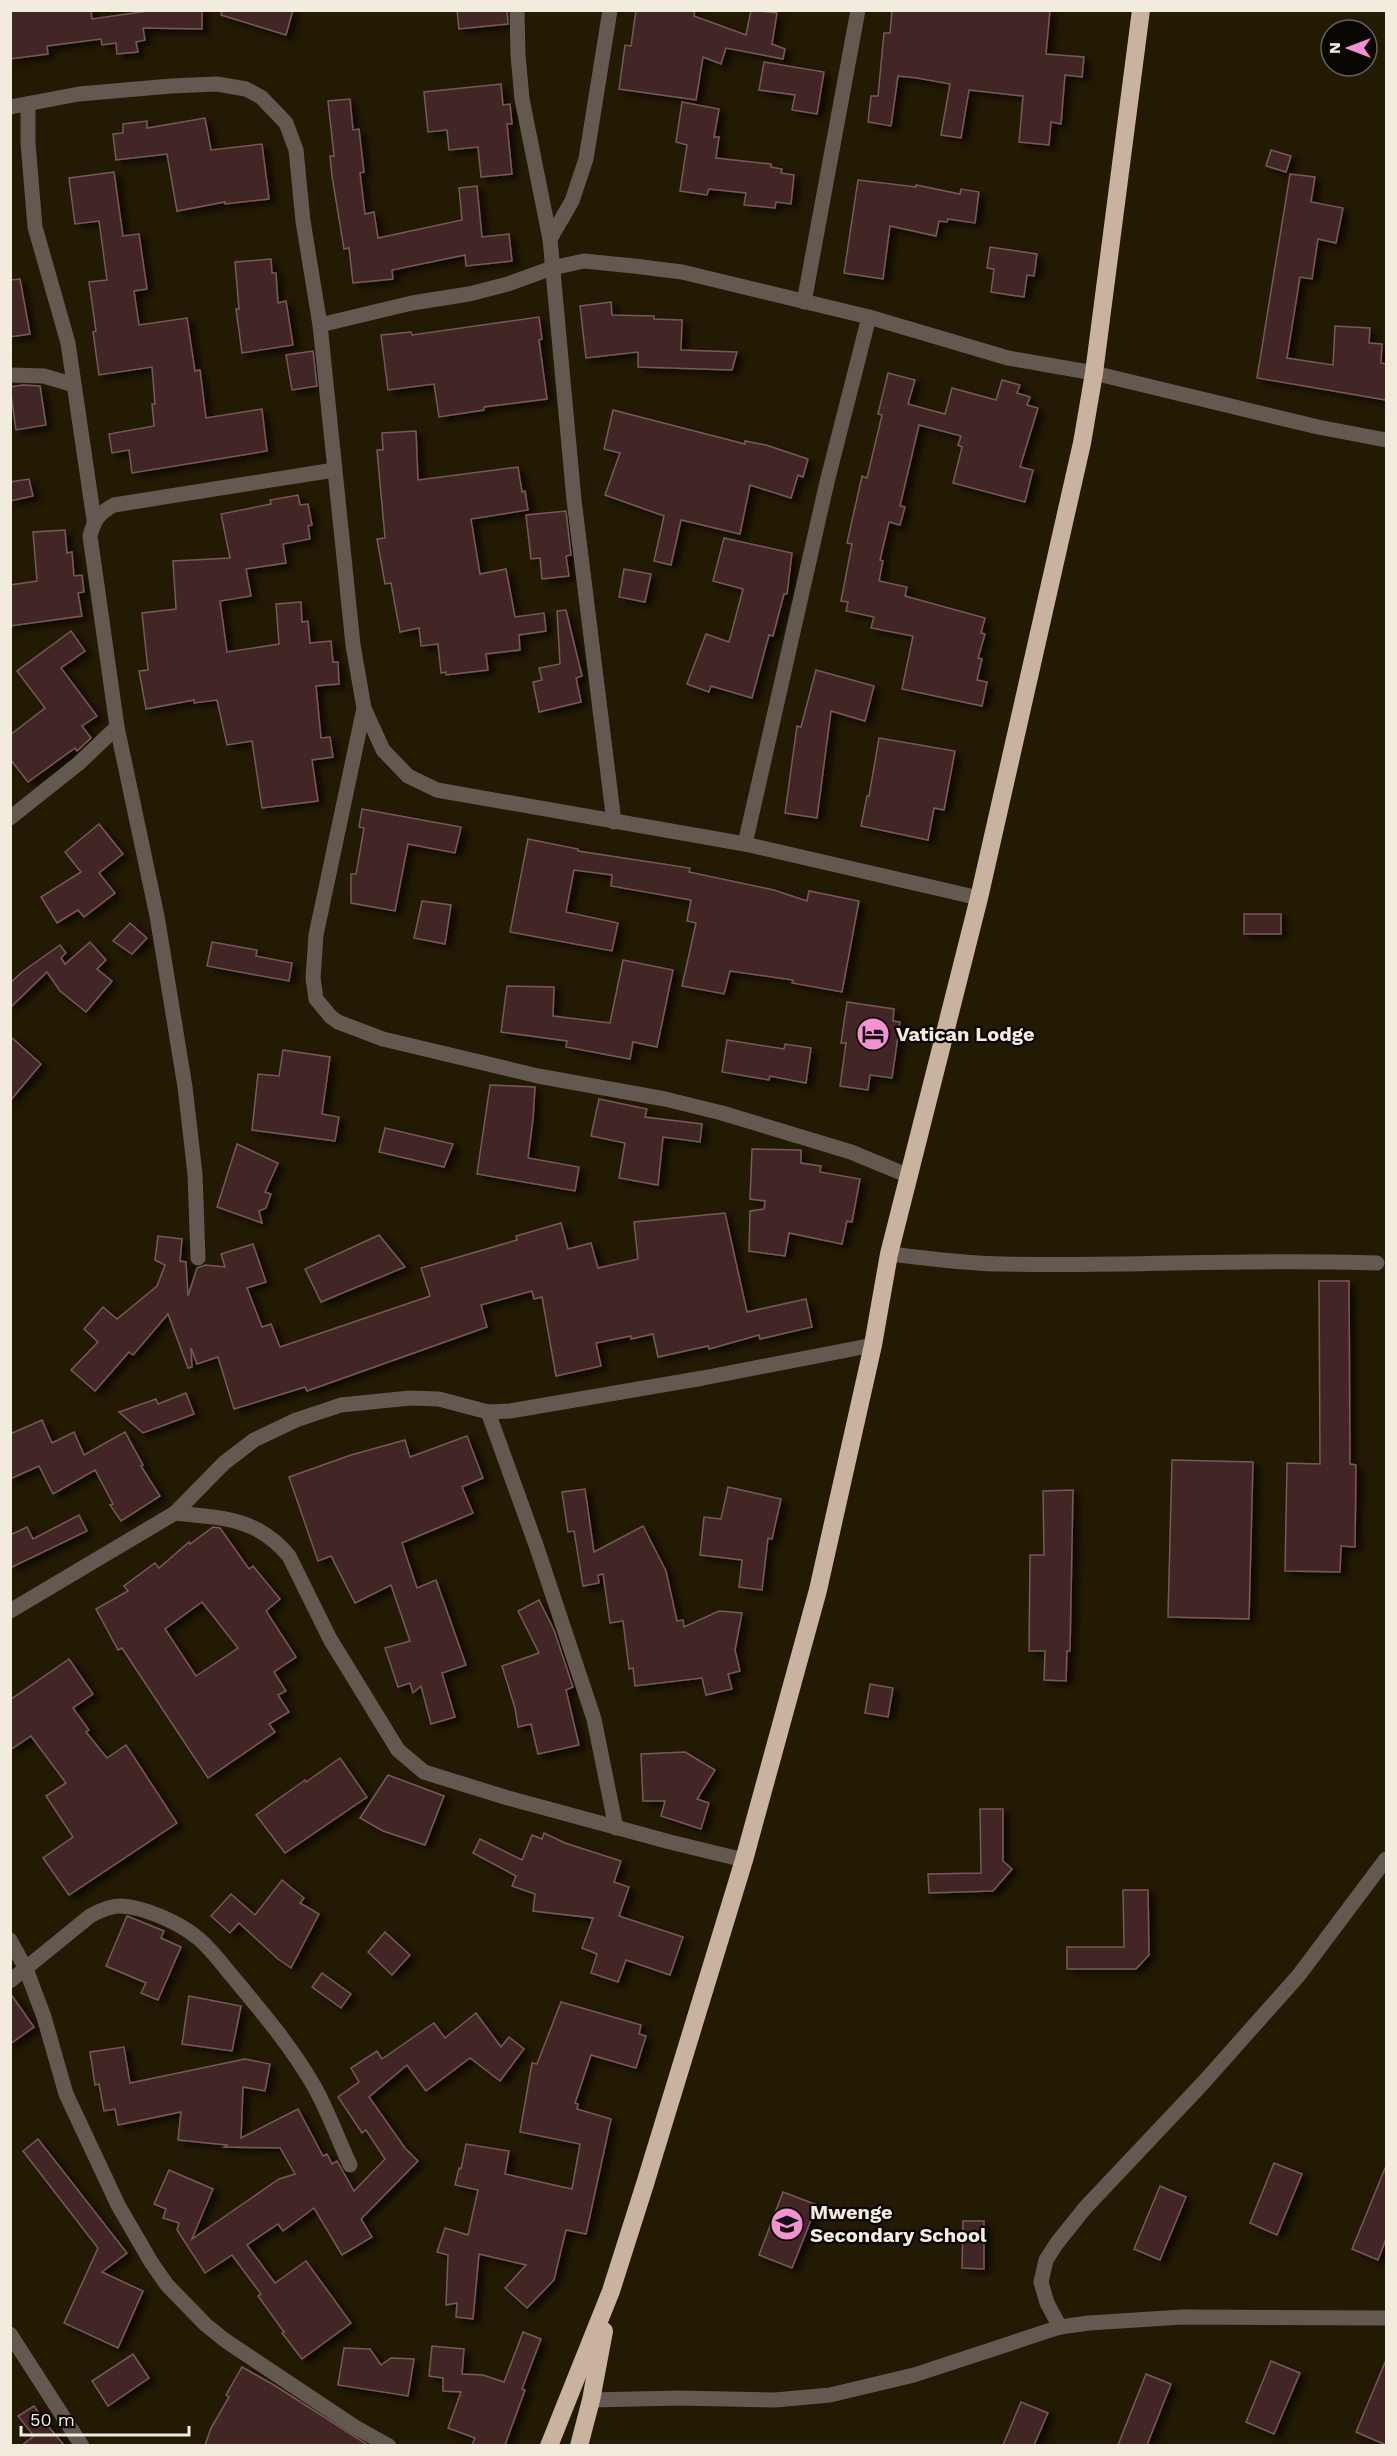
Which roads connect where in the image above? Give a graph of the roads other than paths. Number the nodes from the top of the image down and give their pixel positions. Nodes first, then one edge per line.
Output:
1 (517, 10) edge
2 (610, 10) edge
3 (858, 10) edge
4 (1141, 10) edge
5 (28, 104) junction
6 (10, 107) edge
7 (550, 239) junction
8 (552, 268) junction
9 (804, 302) junction
10 (868, 317) junction
11 (320, 324) junction
12 (1095, 373) junction
13 (10, 375) edge
14 (74, 385) junction
15 (1386, 440) edge
16 (334, 470) junction
17 (94, 520) junction
18 (364, 708) junction
19 (117, 727) junction
20 (10, 818) edge
21 (614, 822) junction
22 (745, 844) junction
23 (979, 898) junction
24 (909, 1176) junction
25 (889, 1254) junction
26 (198, 1258) dead end
27 (1377, 1263) dead end
28 (873, 1345) junction
29 (488, 1412) junction
30 (175, 1513) junction
31 (10, 1611) edge
32 (616, 1828) junction
33 (1386, 1859) edge
34 (744, 1860) junction
35 (10, 1940) edge
36 (26, 1969) junction
37 (10, 1981) edge
38 (350, 2165) dead end
39 (611, 2291) junction
40 (1386, 2318) edge
41 (1060, 2327) junction
42 (13, 2344) edge
43 (591, 2400) junction
44 (82, 2445) edge
45 (389, 2445) edge
46 (549, 2445) edge
47 (579, 2445) edge

1 - 7 street
2 - 7 street
3 - 9 street
4 - 12 highway
5 - 6 street
5 - 11 street
5 - 14 street
7 - 8 street
8 - 9 street
8 - 11 street
8 - 21 street
9 - 10 street
10 - 12 street
10 - 22 street
11 - 16 street
12 - 15 street
12 - 23 highway
13 - 14 street
14 - 17 street
16 - 17 street
16 - 18 street
17 - 19 street
18 - 21 street
18 - 24 street
19 - 20 street
19 - 26 street
21 - 22 street
22 - 23 street
23 - 24 highway
24 - 25 highway
25 - 27 street
25 - 28 highway
28 - 29 street
28 - 34 highway
29 - 30 street
29 - 32 street
30 - 31 street
30 - 32 street
32 - 34 street
33 - 41 street
34 - 39 highway
35 - 36 street
36 - 37 street
36 - 38 street
36 - 45 street
39 - 43 highway
39 - 46 highway
40 - 41 street
41 - 43 street
42 - 44 street
43 - 47 highway

